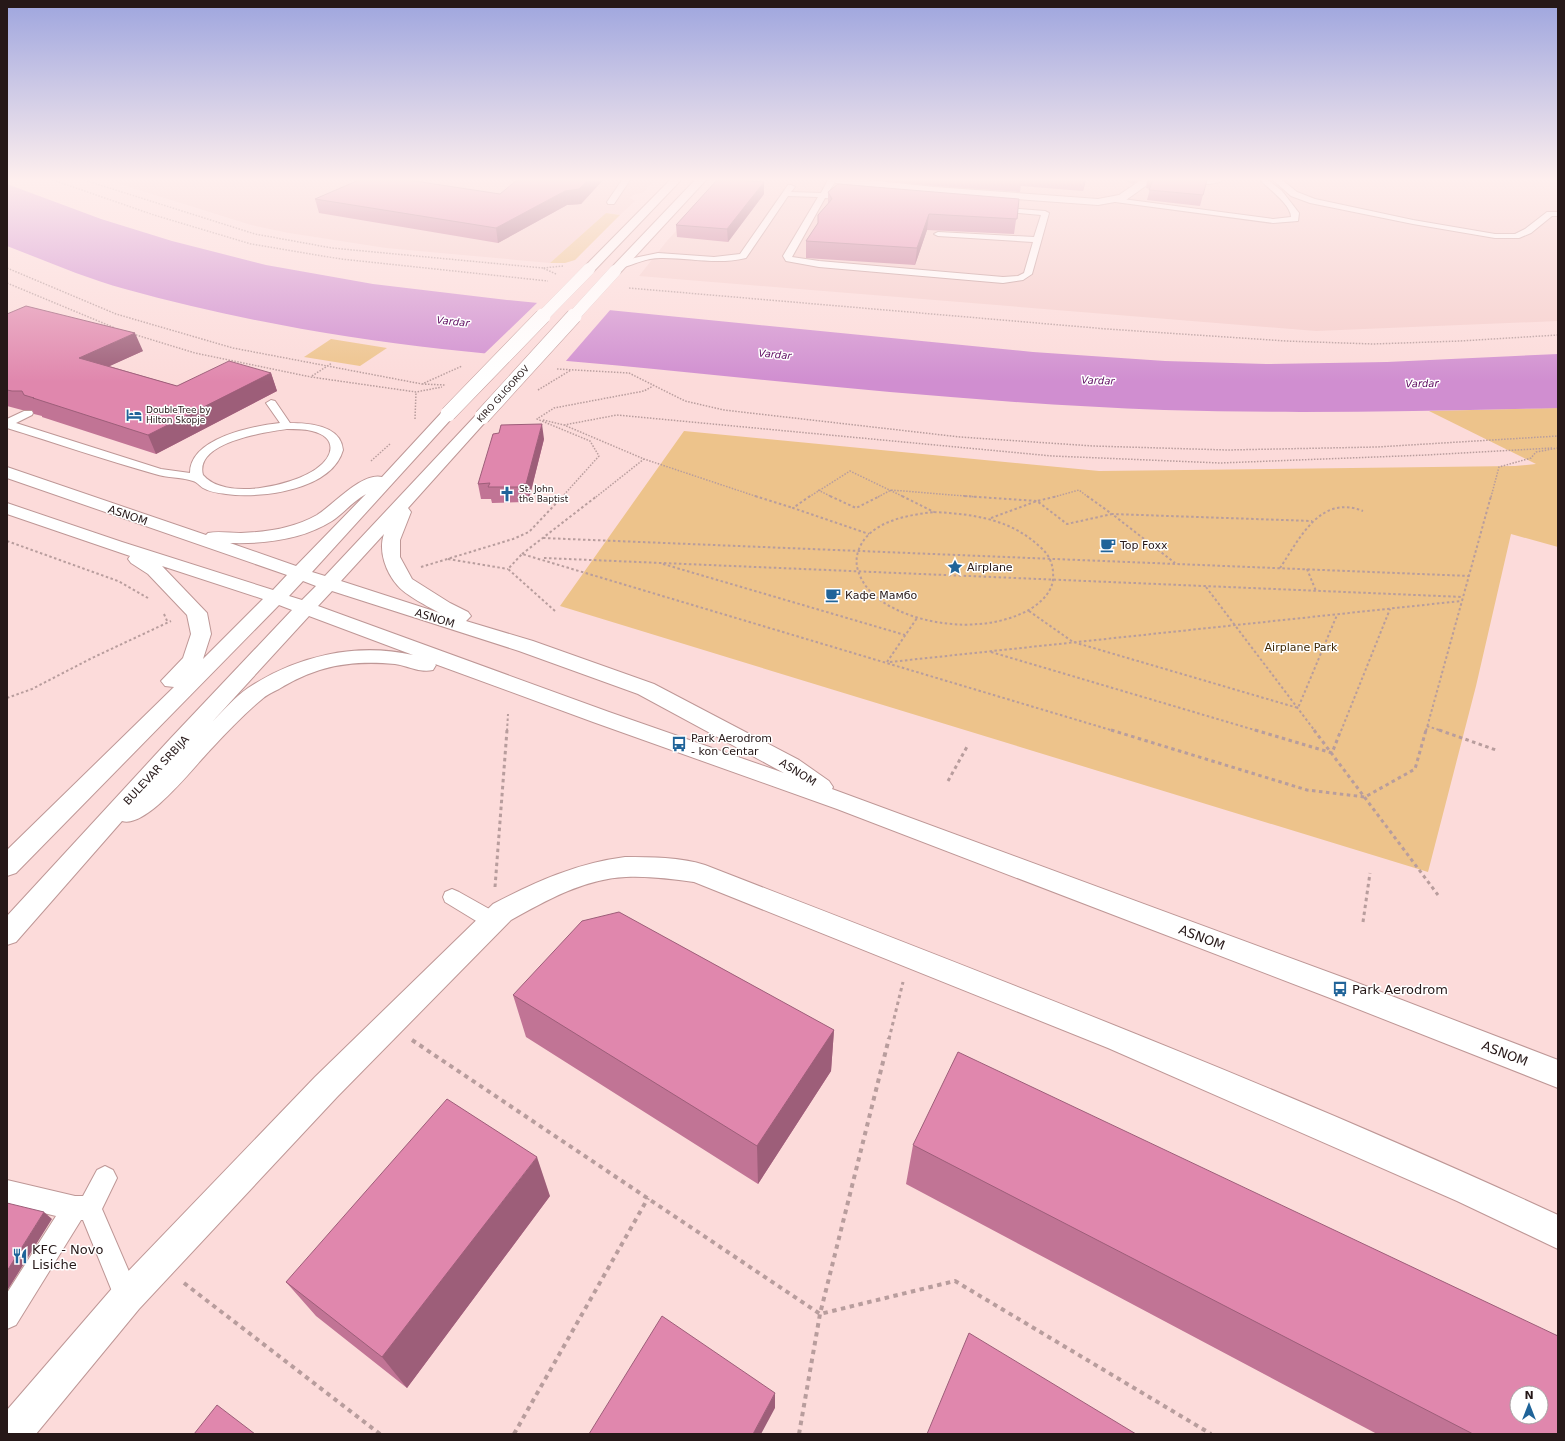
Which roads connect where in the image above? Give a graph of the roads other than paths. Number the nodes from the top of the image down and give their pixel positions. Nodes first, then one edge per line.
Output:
1 (610, 247) edge
2 (637, 247) edge
3 (646, 247) edge
4 (749, 247) edge
5 (792, 247) edge
6 (1036, 247) edge
7 (662, 255) junction
8 (618, 268) junction
9 (271, 403) dead end
10 (28, 413) edge
11 (7, 423) edge
12 (287, 426) junction
13 (199, 461) junction
14 (148, 468) junction
15 (400, 468) junction
16 (7, 472) edge
17 (198, 478) junction
18 (406, 502) junction
19 (7, 508) edge
20 (188, 536) junction
21 (116, 546) junction
22 (298, 573) junction
23 (329, 583) junction
24 (276, 597) junction
25 (306, 608) junction
26 (526, 646) junction
27 (601, 717) junction
28 (845, 803) junction
29 (39, 834) junction
30 (90, 842) junction
31 (7, 866) edge
32 (452, 897) dead end
33 (493, 921) junction
34 (7, 934) edge
35 (1558, 1074) edge
36 (105, 1178) dead end
37 (7, 1192) edge
38 (83, 1208) junction
39 (1558, 1232) edge
40 (128, 1297) junction
41 (7, 1316) edge
42 (11, 1434) edge

1 - 15 street, bridge
2 - 8 street, KIRO GLIGOROV
3 - 7 lane
4 - 7 lane
5 - 6 lane
7 - 8 lane
8 - 18 street, KIRO GLIGOROV, bridge
9 - 12 lane
10 - 11 lane
11 - 14 lane
12 - 13 lane
12 - 17 lane
13 - 14 lane
13 - 17 lane
14 - 17 lane
15 - 20 street
15 - 22 street
16 - 20 street, ASNOM
18 - 23 street, KIRO GLIGOROV
18 - 26 street
19 - 21 street, ASNOM
20 - 22 street, ASNOM
21 - 24 street, ASNOM
21 - 29 street
22 - 23 street, ASNOM
22 - 24 street
23 - 25 street, KIRO GLIGOROV
23 - 26 street, ASNOM
24 - 25 street, ASNOM
24 - 29 street
25 - 27 street, ASNOM
25 - 30 street, BULEVAR SRBIJA
26 - 28 street, ASNOM
27 - 28 street, ASNOM
27 - 30 street
28 - 35 street, ASNOM
29 - 31 street
30 - 34 street, BULEVAR SRBIJA
32 - 33 lane
33 - 39 street
33 - 40 street
36 - 38 lane
37 - 38 lane
38 - 40 lane
38 - 41 lane
40 - 42 street

